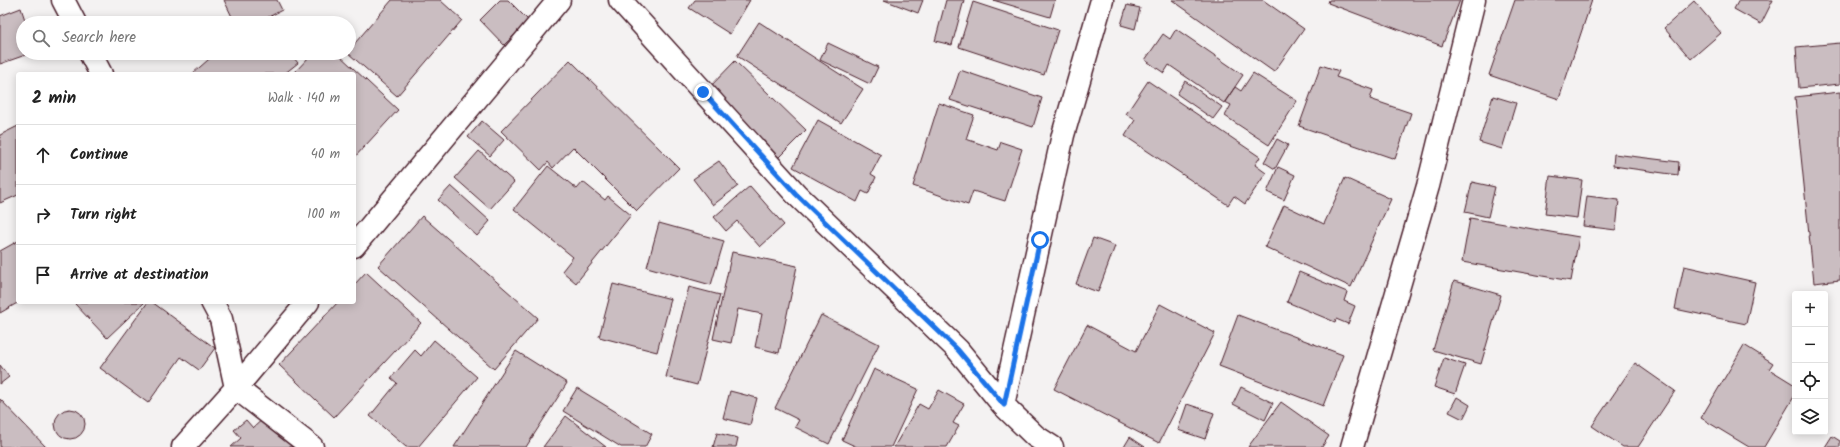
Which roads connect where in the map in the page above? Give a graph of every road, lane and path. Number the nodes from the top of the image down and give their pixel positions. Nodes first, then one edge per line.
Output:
1 (63, 0) edge
2 (559, 0) edge
3 (620, 0) edge
4 (1102, 0) edge
5 (1474, 0) edge
6 (71, 16) edge
7 (94, 60) edge
8 (100, 72) edge
9 (356, 244) edge
10 (213, 304) edge
11 (306, 304) edge
12 (236, 388) junction
13 (1004, 405) junction
14 (1039, 443) edge
15 (183, 447) edge
16 (312, 447) edge
17 (1352, 447) edge

1 - 6 street
2 - 9 street
3 - 13 street
4 - 13 street
5 - 17 street
7 - 8 street
10 - 12 street
11 - 12 street
12 - 15 street
12 - 16 street
13 - 14 street

